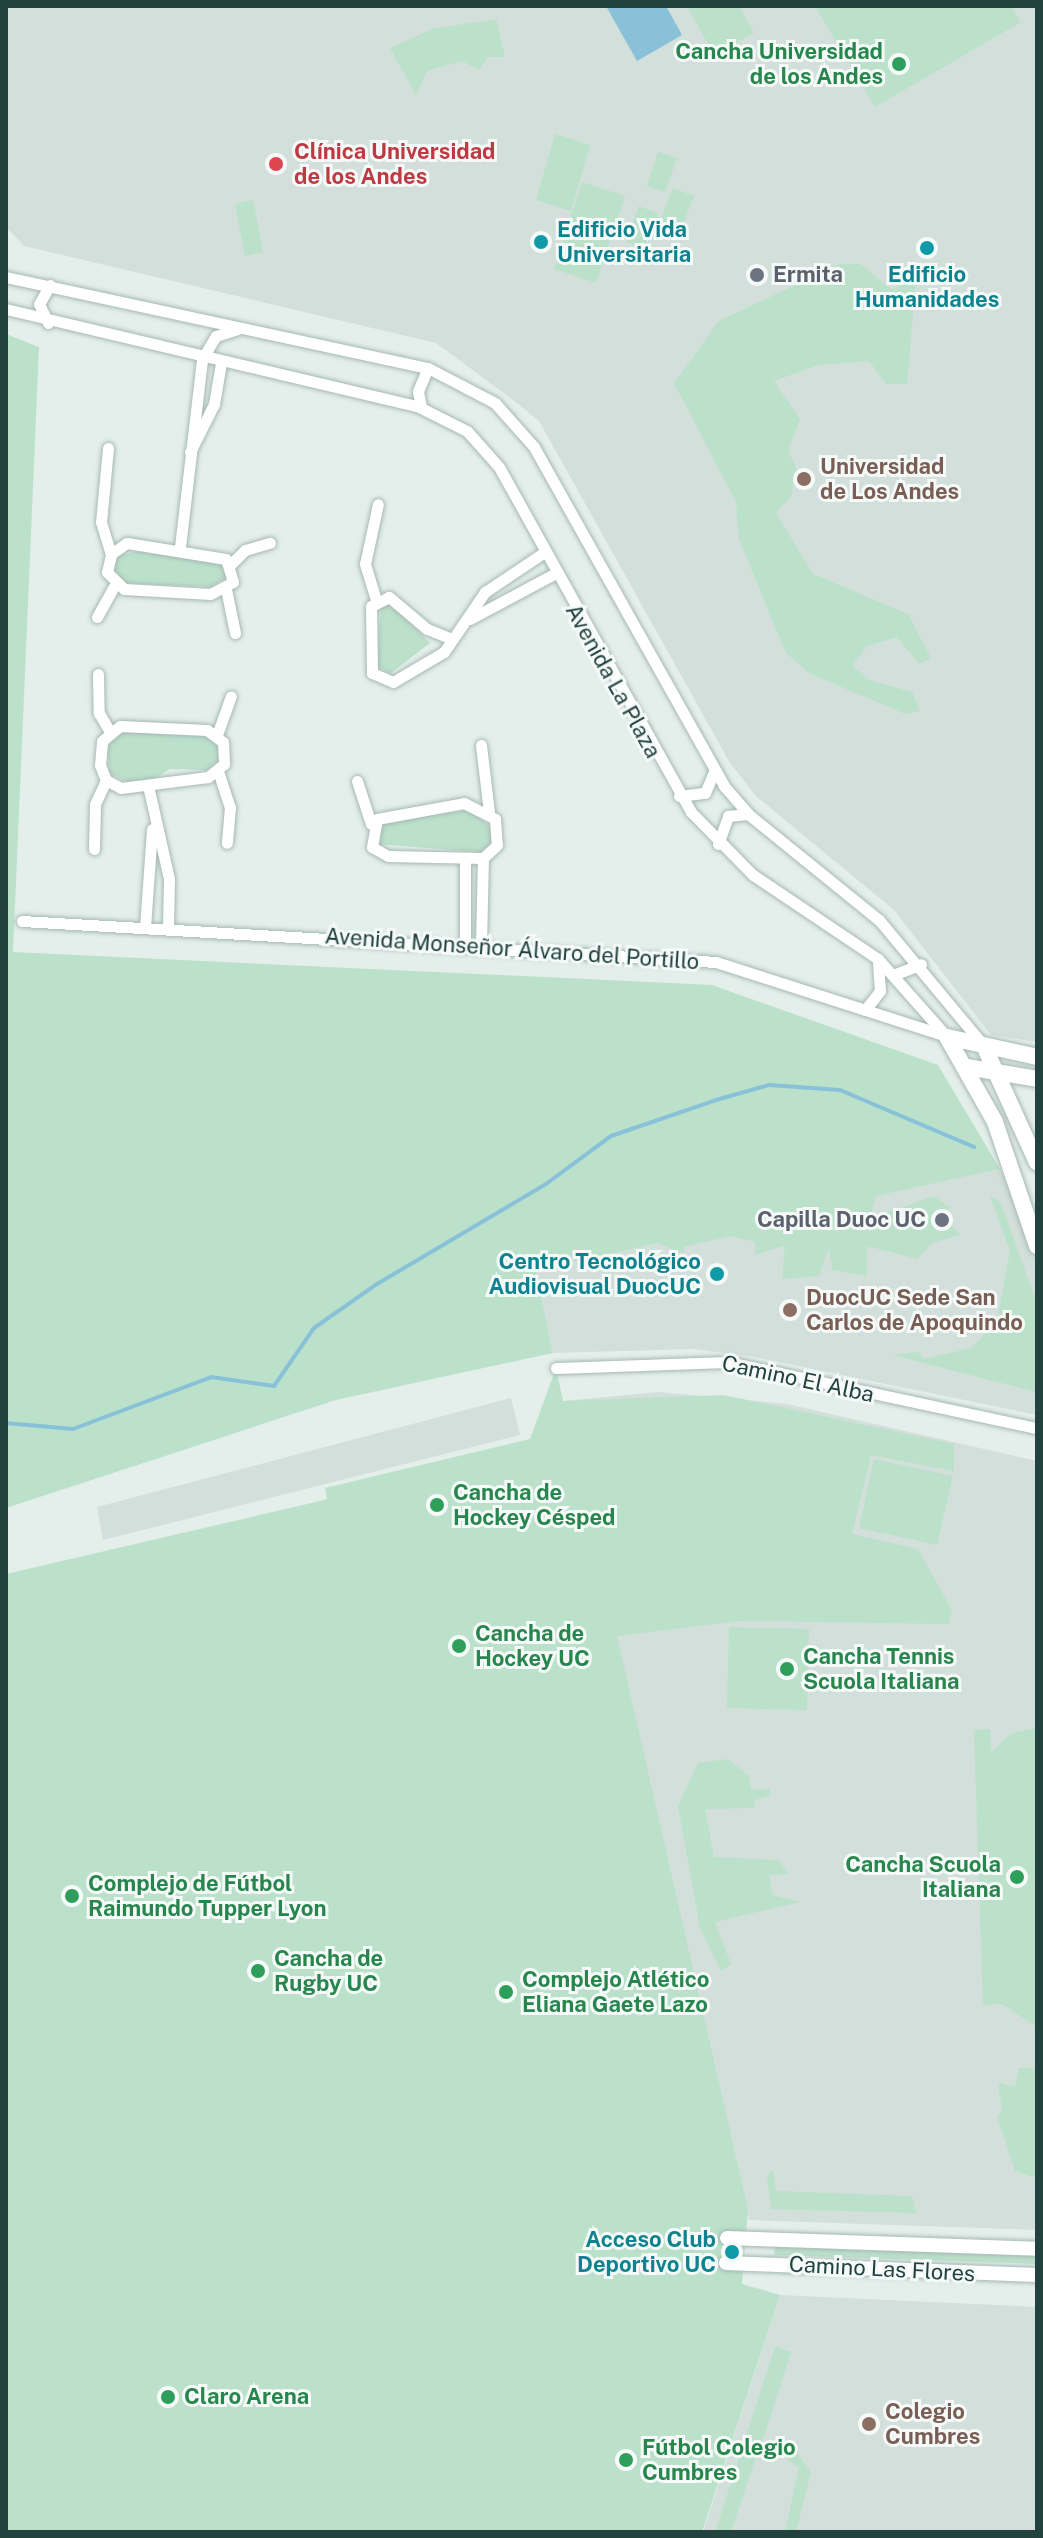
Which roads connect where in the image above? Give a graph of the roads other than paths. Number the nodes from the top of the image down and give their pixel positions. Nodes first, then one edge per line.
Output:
1 (6, 277) edge
2 (50, 285) junction
3 (6, 309) edge
4 (48, 323) junction
5 (240, 328) junction
6 (202, 359) junction
7 (221, 363) junction
8 (428, 368) junction
9 (421, 407) junction
10 (108, 448) dead end
11 (188, 456) junction
12 (378, 504) dead end
13 (270, 543) dead end
14 (180, 547) junction
15 (543, 553) junction
16 (111, 554) junction
17 (231, 564) junction
18 (554, 574) junction
19 (115, 585) junction
20 (226, 589) junction
21 (376, 600) junction
22 (97, 617) dead end
23 (470, 619) junction
24 (235, 633) dead end
25 (452, 639) junction
26 (98, 674) dead end
27 (231, 696) dead end
28 (109, 730) junction
29 (217, 735) junction
30 (481, 745) dead end
31 (218, 771) junction
32 (714, 771) junction
33 (106, 780) junction
34 (357, 781) dead end
35 (149, 790) junction
36 (679, 796) junction
37 (489, 812) junction
38 (748, 814) junction
39 (371, 824) junction
40 (152, 828) junction
41 (227, 843) dead end
42 (718, 844) junction
43 (94, 849) dead end
44 (483, 858) junction
45 (465, 859) junction
46 (22, 921) dead end
47 (145, 927) junction
48 (168, 928) junction
49 (465, 944) junction
50 (481, 945) junction
51 (878, 959) junction
52 (921, 964) junction
53 (893, 975) junction
54 (865, 1010) junction
55 (947, 1037) junction
56 (984, 1046) junction
57 (1037, 1057) edge
58 (967, 1067) junction
59 (1000, 1073) junction
60 (1037, 1079) edge
61 (1037, 1163) edge
62 (1037, 1246) edge
63 (556, 1368) dead end
64 (1037, 1428) edge
65 (727, 2238) dead end
66 (805, 2241) junction
67 (1037, 2249) edge
68 (726, 2263) dead end
69 (805, 2266) junction
70 (1037, 2275) edge

1 - 2 street, Avenida La Plaza
2 - 4 street
2 - 5 street, Avenida La Plaza
3 - 4 street, Avenida La Plaza
4 - 6 street, Avenida La Plaza
5 - 6 street
5 - 8 street, Avenida La Plaza
6 - 7 street, Avenida La Plaza
6 - 11 street
7 - 9 street, Avenida La Plaza
7 - 11 street
8 - 9 street
8 - 32 street, Avenida La Plaza
9 - 15 street, Avenida La Plaza
10 - 16 street
11 - 14 street
12 - 21 street
13 - 17 street
14 - 16 street
14 - 17 street
15 - 18 street, Avenida La Plaza
15 - 23 street
16 - 19 street
17 - 20 street
18 - 23 street
18 - 36 street, Avenida La Plaza
19 - 20 street
19 - 22 street
20 - 24 street
21 - 25 street
21 - 25 street
23 - 25 street
26 - 28 street
27 - 29 street
28 - 29 street
28 - 33 street
29 - 31 street
30 - 37 street
31 - 35 street
31 - 41 street
32 - 36 street
32 - 38 street, Avenida La Plaza
33 - 35 street
33 - 43 street
34 - 39 street
35 - 40 street
36 - 42 street, Avenida La Plaza
37 - 39 street
37 - 44 street
38 - 42 street
38 - 52 street, Avenida La Plaza
39 - 45 street
40 - 47 street
40 - 48 street
42 - 51 street, Avenida La Plaza
44 - 45 street
44 - 50 street
45 - 49 street
46 - 47 street, Avenida Monseñor Álvaro del Portillo
47 - 48 street, Avenida Monseñor Álvaro del Portillo
48 - 49 street, Avenida Monseñor Álvaro del Portillo
49 - 50 street, Avenida Monseñor Álvaro del Portillo
50 - 54 street, Avenida Monseñor Álvaro del Portillo
51 - 53 street, Avenida La Plaza
51 - 54 street
52 - 53 street
52 - 56 street, Avenida La Plaza
53 - 55 street, Avenida La Plaza
54 - 55 street, Avenida Monseñor Álvaro del Portillo
55 - 56 main road, Avenida Monseñor Álvaro del Portillo
55 - 58 main road, Avenida La Plaza
56 - 57 main road, Avenida Monseñor Álvaro del Portillo
56 - 59 main road, Avenida La Plaza
58 - 59 main road
58 - 62 main road, Avenida La Plaza
59 - 60 main road
59 - 61 main road, Avenida La Plaza
63 - 64 street, Camino El Alba
65 - 66 street, Camino Las Flores
66 - 67 street, Camino Las Flores
66 - 69 street
68 - 69 street, Camino Las Flores
69 - 70 street, Camino Las Flores

